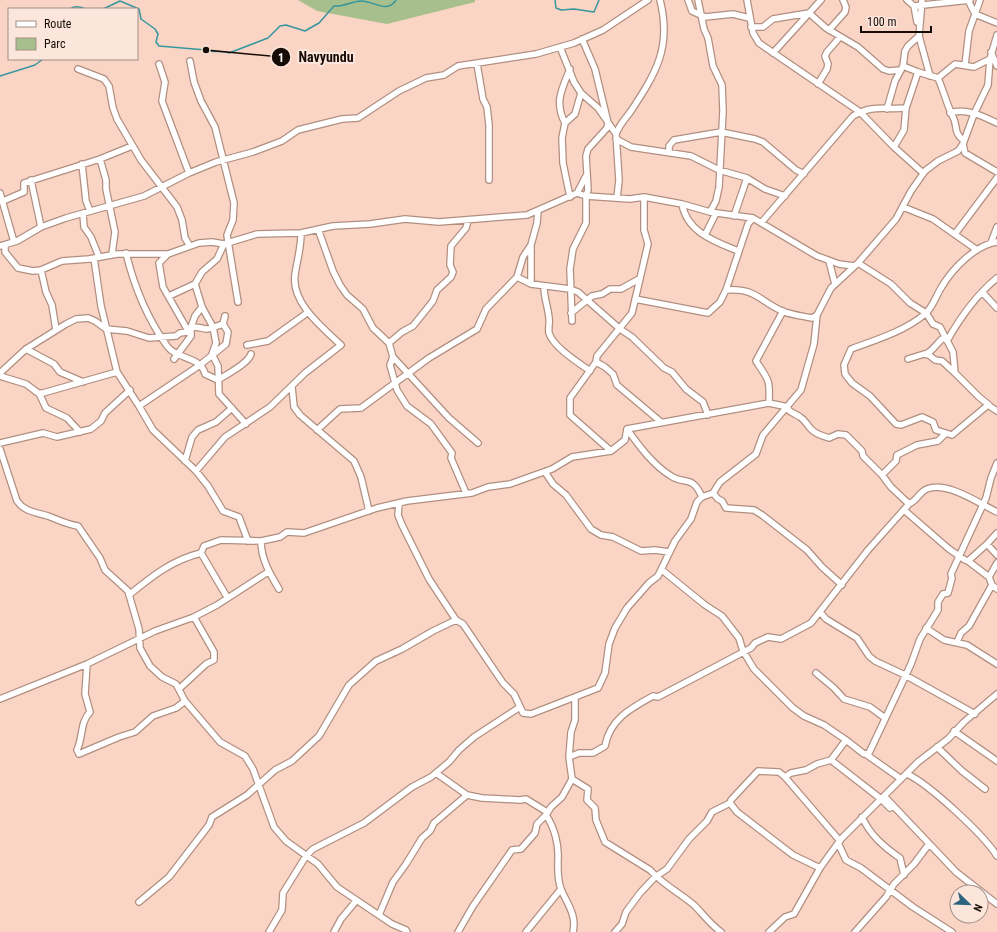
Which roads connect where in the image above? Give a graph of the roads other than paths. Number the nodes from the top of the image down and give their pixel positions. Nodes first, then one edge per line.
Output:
1 (648, 0) edge
2 (660, 0) edge
3 (688, 0) edge
4 (698, 0) edge
5 (747, 0) edge
6 (821, 0) edge
7 (843, 0) edge
8 (907, 0) edge
9 (969, 0) edge
10 (980, 0) edge
11 (922, 3) edge
12 (914, 6) junction
13 (809, 13) junction
14 (975, 14) junction
15 (701, 16) junction
16 (749, 18) junction
17 (997, 23) edge
18 (751, 27) junction
19 (919, 28) junction
20 (829, 30) junction
21 (997, 35) edge
22 (919, 36) junction
23 (840, 37) junction
24 (582, 39) junction
25 (560, 47) junction
26 (991, 52) junction
27 (773, 53) junction
28 (990, 59) junction
29 (190, 61) dead end
30 (159, 64) dead end
31 (477, 64) junction
32 (964, 65) junction
33 (997, 66) edge
34 (570, 68) junction
35 (902, 68) junction
36 (78, 69) dead end
37 (918, 72) junction
38 (930, 76) junction
39 (938, 78) junction
40 (818, 84) junction
41 (581, 93) junction
42 (906, 108) junction
43 (887, 109) junction
44 (860, 112) junction
45 (950, 113) junction
46 (974, 114) junction
47 (565, 123) junction
48 (608, 123) junction
49 (997, 123) edge
50 (721, 132) junction
51 (616, 137) junction
52 (963, 142) junction
53 (132, 146) junction
54 (894, 148) junction
55 (670, 152) junction
56 (952, 156) junction
57 (970, 156) junction
58 (100, 158) junction
59 (223, 160) junction
60 (82, 164) junction
61 (720, 170) junction
62 (997, 172) edge
63 (189, 173) junction
64 (804, 174) junction
65 (923, 174) junction
66 (587, 176) junction
67 (747, 178) junction
68 (997, 178) edge
69 (31, 180) junction
70 (488, 180) dead end
71 (163, 187) junction
72 (0, 193) edge
73 (577, 193) junction
74 (586, 196) junction
75 (785, 196) junction
76 (570, 197) junction
77 (644, 197) junction
78 (617, 198) junction
79 (3, 201) junction
80 (682, 204) junction
81 (111, 206) junction
82 (903, 207) junction
83 (90, 211) junction
84 (538, 211) junction
85 (713, 212) junction
86 (83, 214) junction
87 (734, 216) junction
88 (753, 218) junction
89 (468, 221) junction
90 (760, 223) junction
91 (997, 226) edge
92 (42, 227) junction
93 (318, 229) junction
94 (301, 233) junction
95 (955, 234) junction
96 (705, 235) junction
97 (14, 242) junction
98 (994, 242) edge
99 (226, 243) junction
100 (531, 245) junction
101 (2, 246) edge
102 (190, 246) junction
103 (977, 250) junction
104 (738, 251) junction
105 (126, 253) junction
106 (112, 254) junction
107 (168, 254) junction
108 (96, 257) junction
109 (829, 261) junction
110 (856, 264) junction
111 (41, 270) junction
112 (517, 277) junction
113 (997, 278) edge
114 (639, 279) junction
115 (195, 284) junction
116 (531, 284) junction
117 (835, 284) junction
118 (544, 287) junction
119 (570, 289) junction
120 (726, 290) junction
121 (982, 292) junction
122 (169, 296) junction
123 (635, 299) junction
124 (587, 300) junction
125 (238, 302) dead end
126 (202, 307) junction
127 (997, 308) edge
128 (783, 311) junction
129 (307, 313) junction
130 (571, 313) junction
131 (926, 313) junction
132 (817, 315) junction
133 (226, 316) dead end
134 (572, 321) dead end
135 (223, 324) junction
136 (213, 327) junction
137 (106, 329) junction
138 (620, 329) junction
139 (56, 330) junction
140 (190, 331) junction
141 (162, 337) junction
142 (946, 339) junction
143 (389, 343) junction
144 (247, 346) dead end
145 (26, 349) junction
146 (212, 354) junction
147 (251, 354) dead end
148 (926, 354) junction
149 (175, 356) junction
150 (393, 357) junction
151 (908, 359) dead end
152 (596, 362) junction
153 (200, 365) junction
154 (590, 371) junction
155 (118, 372) junction
156 (955, 373) junction
157 (408, 374) junction
158 (0, 375) edge
159 (218, 380) junction
160 (85, 383) junction
161 (395, 384) junction
162 (292, 387) junction
163 (130, 390) junction
164 (39, 393) junction
165 (769, 404) junction
166 (989, 405) junction
167 (139, 406) junction
168 (787, 407) junction
169 (232, 408) junction
170 (997, 411) edge
171 (708, 415) junction
172 (661, 422) junction
173 (246, 424) junction
174 (627, 429) junction
175 (317, 430) junction
176 (80, 432) junction
177 (945, 434) junction
178 (478, 443) dead end
179 (0, 444) edge
180 (0, 449) edge
181 (610, 451) junction
182 (185, 461) junction
183 (997, 463) edge
184 (196, 472) junction
185 (545, 472) junction
186 (882, 474) junction
187 (466, 493) junction
188 (713, 493) junction
189 (702, 497) junction
190 (399, 504) junction
191 (908, 504) junction
192 (983, 504) junction
193 (904, 510) junction
194 (369, 511) junction
195 (997, 512) edge
196 (997, 533) edge
197 (248, 541) junction
198 (261, 541) junction
199 (987, 544) junction
200 (669, 552) junction
201 (200, 553) junction
202 (997, 555) edge
203 (959, 557) junction
204 (968, 561) junction
205 (997, 562) edge
206 (662, 570) junction
207 (268, 572) junction
208 (989, 577) junction
209 (842, 585) junction
210 (995, 586) edge
211 (279, 589) dead end
212 (129, 595) junction
213 (227, 598) junction
214 (820, 612) junction
215 (194, 617) junction
216 (456, 620) junction
217 (926, 628) junction
218 (139, 638) junction
219 (957, 642) junction
220 (743, 651) junction
221 (87, 664) junction
222 (997, 664) edge
223 (816, 673) dead end
224 (905, 675) junction
225 (180, 688) junction
226 (997, 694) edge
227 (575, 697) junction
228 (0, 699) edge
229 (992, 700) junction
230 (185, 701) junction
231 (997, 704) edge
232 (520, 707) junction
233 (974, 714) junction
234 (885, 718) junction
235 (954, 732) junction
236 (846, 740) junction
237 (937, 747) junction
238 (867, 755) junction
239 (569, 757) junction
240 (831, 760) junction
241 (997, 761) edge
242 (436, 773) junction
243 (907, 774) junction
244 (785, 777) junction
245 (572, 779) junction
246 (901, 779) junction
247 (259, 784) junction
248 (985, 788) dead end
249 (468, 795) junction
250 (881, 799) junction
251 (730, 803) junction
252 (890, 808) dead end
253 (547, 813) junction
254 (862, 816) junction
255 (839, 842) junction
256 (929, 844) junction
257 (306, 856) junction
258 (997, 856) edge
259 (820, 868) junction
260 (904, 875) junction
261 (655, 877) junction
262 (561, 889) junction
263 (890, 890) junction
264 (356, 901) junction
265 (139, 902) dead end
266 (997, 904) edge
267 (378, 915) junction
268 (269, 932) edge
269 (334, 932) edge
270 (407, 932) edge
271 (458, 932) edge
272 (526, 932) edge
273 (572, 932) edge
274 (615, 932) edge
275 (721, 932) edge
276 (769, 932) edge
277 (854, 932) edge
278 (952, 932) edge

1 - 24 street
2 - 51 street
3 - 15 street
4 - 15 street
5 - 16 street
6 - 13 street
7 - 20 street
8 - 12 street
9 - 11 street
9 - 14 street
10 - 14 street
11 - 12 street
11 - 19 street
12 - 19 street
13 - 18 street
13 - 20 street
13 - 27 street
14 - 17 street
14 - 32 street
15 - 16 street
15 - 50 street
16 - 18 street
18 - 27 street
19 - 22 street
20 - 23 street
21 - 26 street
22 - 35 street
22 - 38 street
23 - 35 street
23 - 40 street
24 - 25 street
24 - 48 street
25 - 31 street
25 - 34 street
26 - 28 street
26 - 33 street
27 - 40 street
28 - 32 street
28 - 46 street
29 - 59 street
30 - 63 street
31 - 59 street
31 - 70 street
32 - 39 street
34 - 41 street
34 - 47 street
35 - 37 street
35 - 43 street
36 - 53 street
37 - 38 street
37 - 42 street
38 - 39 street
39 - 45 street
40 - 44 street
41 - 47 street
41 - 48 street
42 - 43 street
42 - 54 street
43 - 44 street
44 - 54 street
44 - 64 street
45 - 46 street
45 - 52 street
46 - 49 street
46 - 52 street
47 - 76 street
48 - 51 street
48 - 66 street
50 - 55 street
50 - 61 street
50 - 64 street
51 - 55 street
51 - 78 street
52 - 56 street
52 - 57 street
53 - 58 street
53 - 71 street
54 - 65 street
55 - 61 street
56 - 57 street
56 - 65 street
57 - 62 street
58 - 60 street
58 - 81 street
59 - 63 street
59 - 99 street
60 - 69 street
60 - 83 street
61 - 67 street
61 - 85 street
63 - 71 street
64 - 75 street
65 - 82 street
66 - 73 street
66 - 74 street
67 - 75 street
67 - 87 street
68 - 95 street
69 - 79 street
69 - 92 street
71 - 81 street
71 - 102 street
72 - 79 street
73 - 74 street
73 - 76 street
74 - 78 street
74 - 119 street
75 - 90 street
76 - 84 street
77 - 78 street
77 - 80 street
77 - 114 street
79 - 97 street
80 - 85 street
80 - 96 street
81 - 83 street
81 - 106 street
82 - 95 street
82 - 110 street
83 - 86 street
84 - 89 street
84 - 100 street
85 - 87 street
85 - 96 street
86 - 92 street
86 - 108 street
87 - 88 street
88 - 90 street
88 - 104 street
89 - 93 street
89 - 143 street
90 - 109 street
91 - 98 street
92 - 97 street
93 - 94 street
93 - 143 street
94 - 99 street
94 - 129 street
95 - 103 street
96 - 104 street
97 - 101 street
98 - 103 street
99 - 102 street
99 - 115 street
99 - 125 street
100 - 112 street
100 - 116 street
101 - 111 street
102 - 107 street
103 - 131 street
104 - 120 street
105 - 106 street
105 - 107 street
105 - 141 street
106 - 108 street
107 - 122 street
108 - 111 street
108 - 137 street
109 - 110 street
109 - 117 street
110 - 117 street
110 - 131 street
111 - 139 street
112 - 116 street
112 - 157 street
113 - 121 street
114 - 123 street
114 - 124 street
115 - 122 street
115 - 126 street
116 - 118 street
117 - 132 street
118 - 119 street
118 - 154 street
119 - 124 street
119 - 130 street
120 - 123 street
120 - 128 street
121 - 127 street
121 - 142 street
122 - 140 street
123 - 138 street
124 - 130 street
124 - 138 street
126 - 136 street
126 - 140 street
128 - 132 street
128 - 165 street
129 - 144 street
129 - 162 street
130 - 134 street
131 - 142 street
131 - 177 street
132 - 168 street
133 - 135 street
135 - 136 street
135 - 146 street
136 - 140 street
136 - 146 street
137 - 139 street
137 - 141 street
137 - 155 street
138 - 152 street
138 - 171 street
139 - 145 street
140 - 141 street
140 - 149 street
141 - 149 street
142 - 148 street
142 - 156 street
143 - 150 street
145 - 158 street
145 - 160 street
146 - 153 street
146 - 159 street
147 - 159 street
148 - 151 street
148 - 156 street
149 - 153 street
150 - 157 street
150 - 161 street
152 - 154 street
152 - 172 street
153 - 159 street
153 - 167 street
154 - 181 street
155 - 160 street
155 - 163 street
156 - 166 street
157 - 161 street
157 - 178 street
158 - 164 street
159 - 169 street
160 - 164 street
161 - 175 street
161 - 187 street
162 - 173 street
162 - 175 street
163 - 167 street
163 - 176 street
164 - 176 street
165 - 168 street
165 - 171 street
166 - 170 street
166 - 177 street
167 - 182 street
168 - 186 street
168 - 188 street
169 - 173 street
169 - 182 street
171 - 172 street
172 - 174 street
173 - 184 street
174 - 181 street
174 - 189 street
175 - 194 street
176 - 179 street
177 - 186 street
180 - 212 street
181 - 185 street
182 - 184 street
183 - 192 street
184 - 197 street
185 - 187 street
185 - 200 street
186 - 191 street
187 - 190 street
188 - 189 street
188 - 209 street
189 - 200 street
190 - 194 street
190 - 216 street
191 - 192 street
191 - 193 street
192 - 195 street
192 - 203 street
193 - 203 street
193 - 209 street
194 - 198 street
196 - 199 street
197 - 198 street
197 - 201 street
198 - 207 street
199 - 202 street
199 - 204 street
200 - 206 street
201 - 212 street
201 - 213 street
203 - 204 street
203 - 217 street
204 - 208 street
205 - 208 street
206 - 220 street
206 - 227 street
207 - 211 street
207 - 213 street
208 - 210 street
209 - 214 street
210 - 219 street
212 - 218 street
213 - 215 street
214 - 220 street
214 - 224 street
215 - 218 street
215 - 225 street
216 - 232 street
216 - 247 street
217 - 219 street
217 - 224 street
218 - 221 street
218 - 225 street
219 - 222 street
220 - 236 street
220 - 239 street
221 - 228 street
221 - 230 street
223 - 234 street
224 - 233 street
224 - 234 street
225 - 230 street
226 - 229 street
227 - 232 street
227 - 239 street
229 - 231 street
229 - 233 street
230 - 247 street
232 - 242 street
233 - 235 street
234 - 238 street
235 - 237 street
235 - 241 street
236 - 238 street
236 - 240 street
237 - 243 street
237 - 248 street
238 - 246 street
239 - 245 street
240 - 244 street
240 - 250 street
242 - 249 street
242 - 257 street
243 - 246 street
243 - 258 street
244 - 251 street
244 - 255 street
245 - 253 street
245 - 261 street
246 - 256 street
247 - 257 street
247 - 265 street
249 - 253 street
249 - 267 street
250 - 252 street
250 - 254 street
251 - 259 street
251 - 261 street
253 - 262 street
253 - 271 street
254 - 255 street
254 - 260 street
255 - 259 street
255 - 263 street
256 - 260 street
256 - 266 street
257 - 264 street
257 - 268 street
259 - 276 street
260 - 263 street
261 - 274 street
261 - 275 street
262 - 272 street
262 - 273 street
263 - 277 street
263 - 278 street
264 - 267 street
264 - 269 street
267 - 270 street

